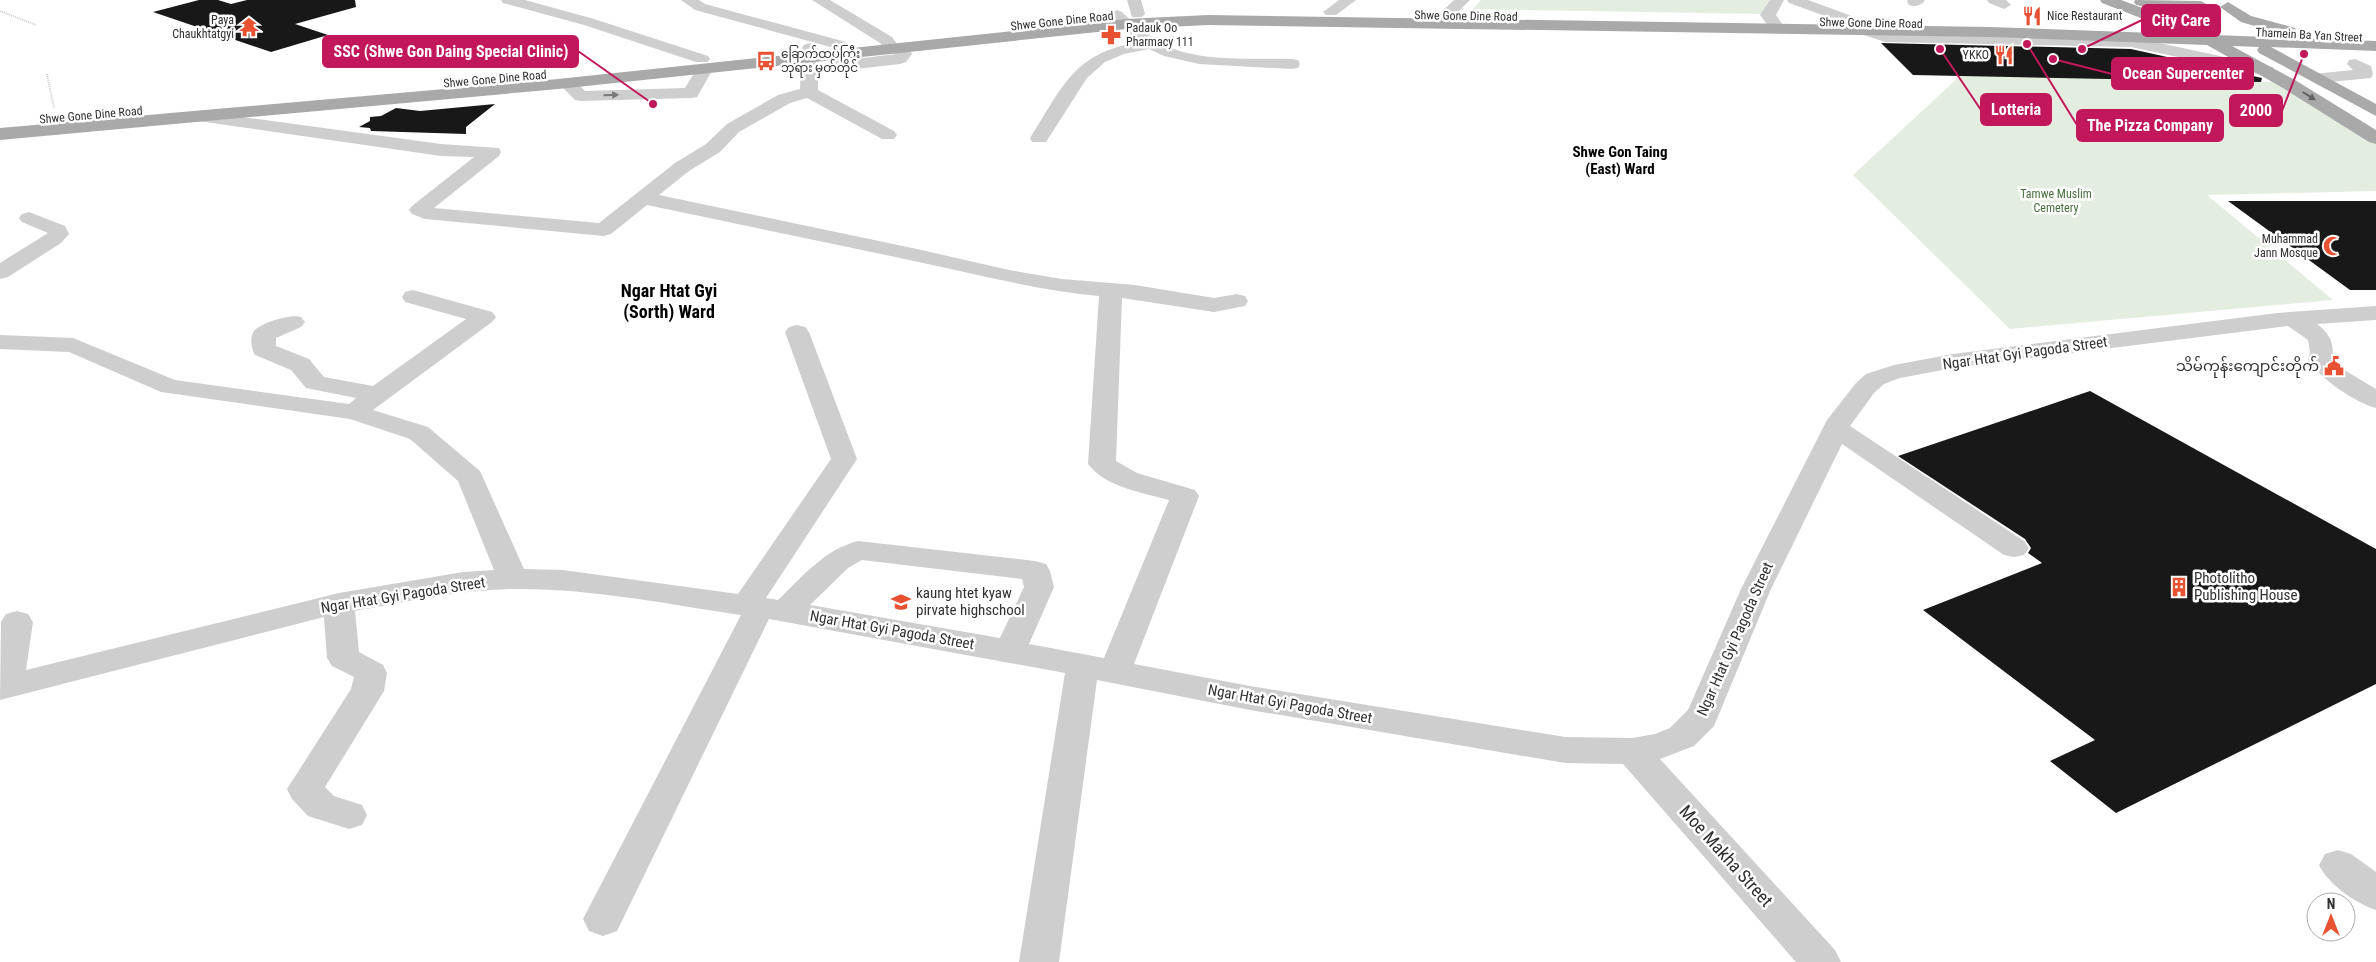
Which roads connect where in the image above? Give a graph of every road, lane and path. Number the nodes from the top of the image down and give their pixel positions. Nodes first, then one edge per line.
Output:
1 (508, 0) edge
2 (688, 0) edge
3 (819, 0) edge
4 (1349, 0) edge
5 (1463, 0) edge
6 (1777, 0) edge
7 (1794, 0) edge
8 (2121, 0) edge
9 (2200, 2) edge
10 (2225, 2) edge
11 (0, 11) edge
12 (1216, 11) junction
13 (1331, 12) junction
14 (1129, 13) edge
15 (1446, 20) junction
16 (36, 24) dead end
17 (1774, 25) junction
18 (1859, 26) junction
19 (2095, 26) junction
20 (2188, 30) junction
21 (2213, 32) junction
22 (2125, 36) junction
23 (2244, 36) junction
24 (2376, 38) edge
25 (2317, 39) junction
26 (1151, 44) junction
27 (893, 46) junction
28 (2376, 46) edge
29 (842, 51) junction
30 (2264, 52) junction
31 (810, 53) junction
32 (704, 64) junction
33 (1292, 64) dead end
34 (2355, 64) dead end
35 (2267, 71) junction
36 (47, 74) dead end
37 (2319, 78) junction
38 (567, 83) joint
39 (809, 92) junction
40 (2376, 111) edge
41 (198, 116) junction
42 (59, 118) junction
43 (0, 122) edge
44 (2376, 123) edge
45 (0, 134) edge
46 (888, 135) dead end
47 (1039, 138) dead end
48 (2376, 138) edge
49 (643, 198) junction
50 (29, 218) dead end
51 (0, 272) edge
52 (1111, 290) junction
53 (413, 296) dead end
54 (1237, 301) dead end
55 (2376, 313) edge
56 (2293, 319) junction
57 (293, 322) dead end
58 (797, 332) dead end
59 (0, 342) edge
60 (378, 395) junction
61 (2376, 400) edge
62 (354, 412) junction
63 (1836, 428) junction
64 (2014, 548) dead end
65 (513, 579) junction
66 (339, 604) junction
67 (764, 608) junction
68 (17, 622) dead end
69 (1010, 651) junction
70 (1099, 668) junction
71 (4, 687) edge
72 (1632, 751) junction
73 (349, 815) dead end
74 (2338, 865) dead end
75 (2376, 894) edge
76 (603, 919) dead end
77 (1039, 962) edge
78 (1821, 962) edge

1 - 32 street
2 - 29 street
3 - 27 street
4 - 13 street
5 - 15 street
6 - 17 street
7 - 18 street
8 - 9 main road
8 - 19 main road
8 - 20 main road
8 - 21 main road
8 - 21 main road
9 - 21 main road
10 - 23 main road
10 - 25 main road
10 - 30 main road
11 - 16 path
12 - 13 main road, Shwe Gone Dine Road
12 - 14 main road, Shwe Gone Dine Road
12 - 15 main road, Shwe Gone Dine Road
13 - 15 main road, Shwe Gone Dine Road
14 - 26 street
14 - 27 main road, Shwe Gone Dine Road
15 - 17 main road, Shwe Gone Dine Road
17 - 18 main road, Shwe Gone Dine Road
18 - 19 main road, Shwe Gone Dine Road
18 - 22 main road, Shwe Gone Dine Road
18 - 35 street
19 - 20 main road, Shwe Gone Dine Road
20 - 21 main road
21 - 22 main road
21 - 23 main road
21 - 30 main road
21 - 35 main road
22 - 35 main road
23 - 25 main road
23 - 37 main road
24 - 25 main road, Thamein Ba Yan Street
25 - 28 main road, Thamein Ba Yan Street
25 - 37 main road
26 - 33 street
26 - 47 street
27 - 29 main road, Shwe Gone Dine Road
27 - 29 street
29 - 31 main road, Shwe Gone Dine Road
30 - 44 main road
31 - 32 main road, Shwe Gone Dine Road
31 - 39 street
38 -> 32 street
32 - 42 main road, Shwe Gone Dine Road
34 - 37 street
35 -> 48 main road
36 - 42 path
37 - 40 main road
38 - 41 main road, Shwe Gone Dine Road
39 - 46 street
39 - 49 street
41 - 45 main road, Shwe Gone Dine Road
41 - 49 street
42 - 43 main road, Shwe Gone Dine Road
49 - 52 street
50 - 51 street
52 - 54 street
52 - 70 street
53 - 60 street
55 - 56 street, Ngar Htat Gyi Pagoda Street
56 - 61 street
56 - 63 street, Ngar Htat Gyi Pagoda Street
57 - 60 street
58 - 67 street
59 - 62 street
60 - 62 street
62 - 65 street
63 - 64 street
63 - 72 street, Ngar Htat Gyi Pagoda Street
65 - 66 street, Ngar Htat Gyi Pagoda Street
65 - 67 street, Ngar Htat Gyi Pagoda Street
66 - 71 street, Ngar Htat Gyi Pagoda Street
66 - 73 street
67 - 69 street, Ngar Htat Gyi Pagoda Street
67 - 69 street
67 - 76 street
68 - 71 street
69 - 70 street, Ngar Htat Gyi Pagoda Street
70 - 72 street, Ngar Htat Gyi Pagoda Street
70 - 77 street
72 - 78 street, Moe Makha Street
74 - 75 street

